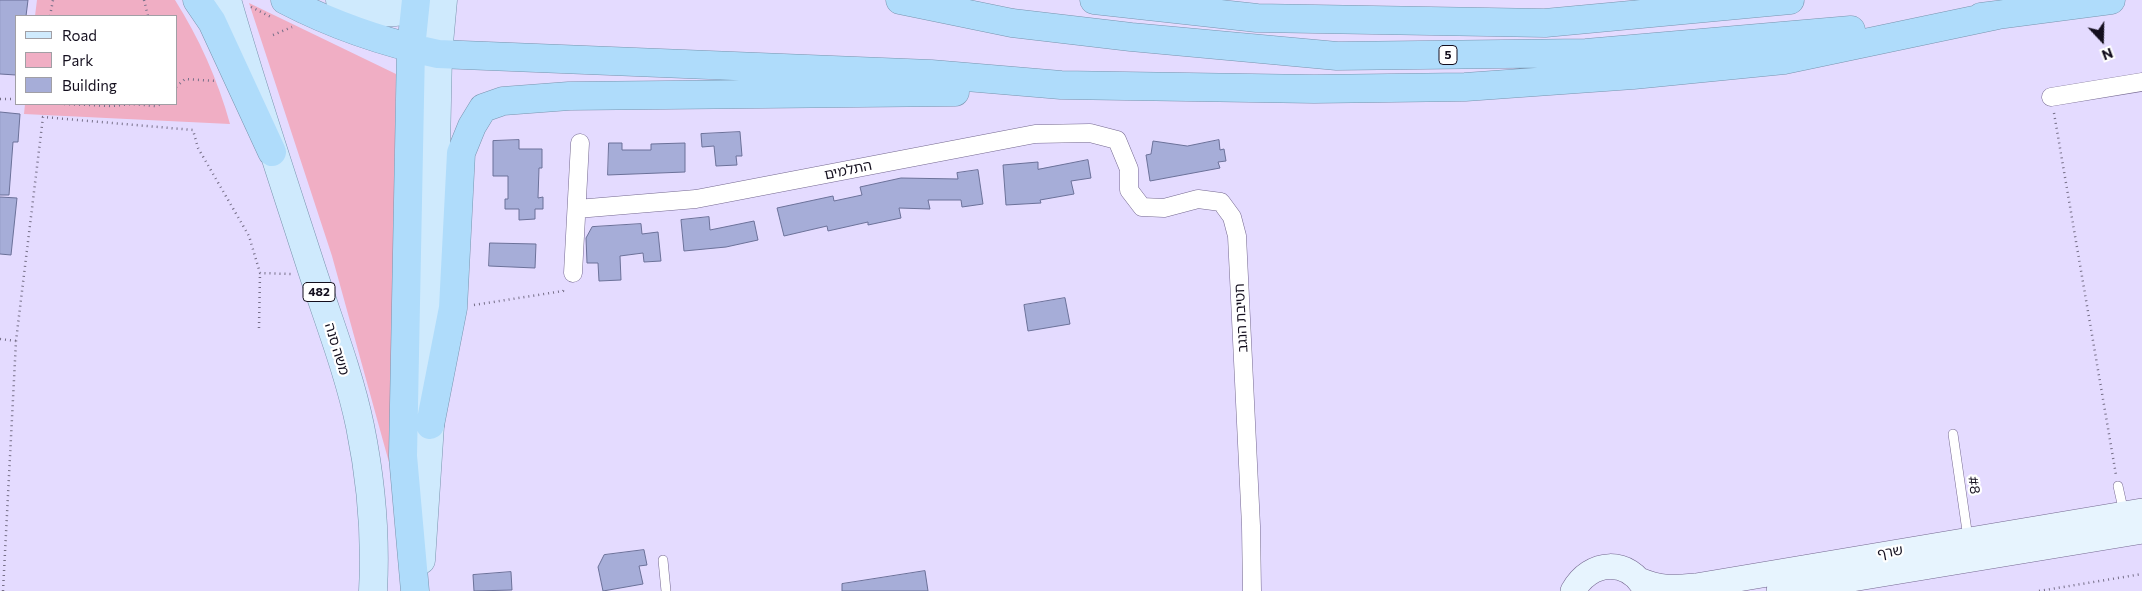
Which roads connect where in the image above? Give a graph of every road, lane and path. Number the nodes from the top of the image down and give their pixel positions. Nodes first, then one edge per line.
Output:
1 (54, 0) edge
2 (144, 0) edge
3 (197, 0) edge
4 (227, 0) edge
5 (285, 0) edge
6 (340, 0) edge
7 (443, 0) edge
8 (900, 0) edge
9 (1094, 0) edge
10 (1790, 0) edge
11 (2111, 0) edge
12 (419, 2) edge
13 (50, 15) edge
14 (148, 15) edge
15 (1998, 15) junction
16 (293, 27) dead end
17 (273, 35) dead end
18 (411, 48) junction
19 (438, 54) junction
20 (235, 75) junction
21 (2142, 82) edge
22 (1061, 85) junction
23 (178, 86) edge
24 (2051, 97) joint
25 (0, 99) edge
26 (15, 99) edge
27 (88, 105) edge
28 (122, 105) edge
29 (144, 105) edge
30 (159, 105) edge
31 (1117, 140) joint
32 (580, 143) dead end
33 (272, 152) junction
34 (577, 209) junction
35 (312, 270) junction
36 (260, 273) junction
37 (573, 273) joint
38 (453, 308) junction
39 (259, 328) dead end
40 (0, 339) edge
41 (16, 341) junction
42 (430, 425) junction
43 (1953, 434) dead end
44 (2118, 486) joint
45 (2133, 512) edge
46 (2142, 531) edge
47 (1968, 539) junction
48 (663, 560) dead end
49 (2142, 574) edge
50 (1642, 586) edge
51 (1574, 588) edge
52 (3, 591) edge
53 (373, 591) edge
54 (414, 591) edge
55 (420, 591) edge
56 (666, 591) edge
57 (1252, 591) edge
58 (1779, 591) edge
59 (2039, 591) edge

1 - 13 path
2 - 14 path
3 - 20 highway
4 - 33 main road, משה סנה / 482
5 - 18 highway
6 - 12 main road
7 - 19 main road
8 - 15 highway, 5
9 - 10 highway
11 - 15 highway, 5
12 - 18 highway
15 - 22 highway
16 - 17 path
18 - 19 highway
18 - 54 highway
19 - 22 highway
19 - 42 main road
20 - 23 path
20 - 33 highway
21 - 24 street
22 - 38 highway
24 - 44 path
25 - 26 path
27 - 28 path
29 - 30 path
31 - 34 street, התלמים
31 - 57 street, חטיבת הנגב
32 - 34 street
33 - 35 main road, משה סנה / 482
34 - 37 street
35 - 36 path
35 - 53 main road, משה סנה / 482
36 - 39 path
36 - 41 path
37 - 38 path
38 - 42 highway
40 - 41 path
41 - 52 path
42 - 55 main road
43 - 47 lane, #8
44 - 45 lane
45 - 47 street, שרף
46 - 58 street, שרף
47 - 50 street, שרף
48 - 56 lane
49 - 59 path
50 - 51 street, שרף

